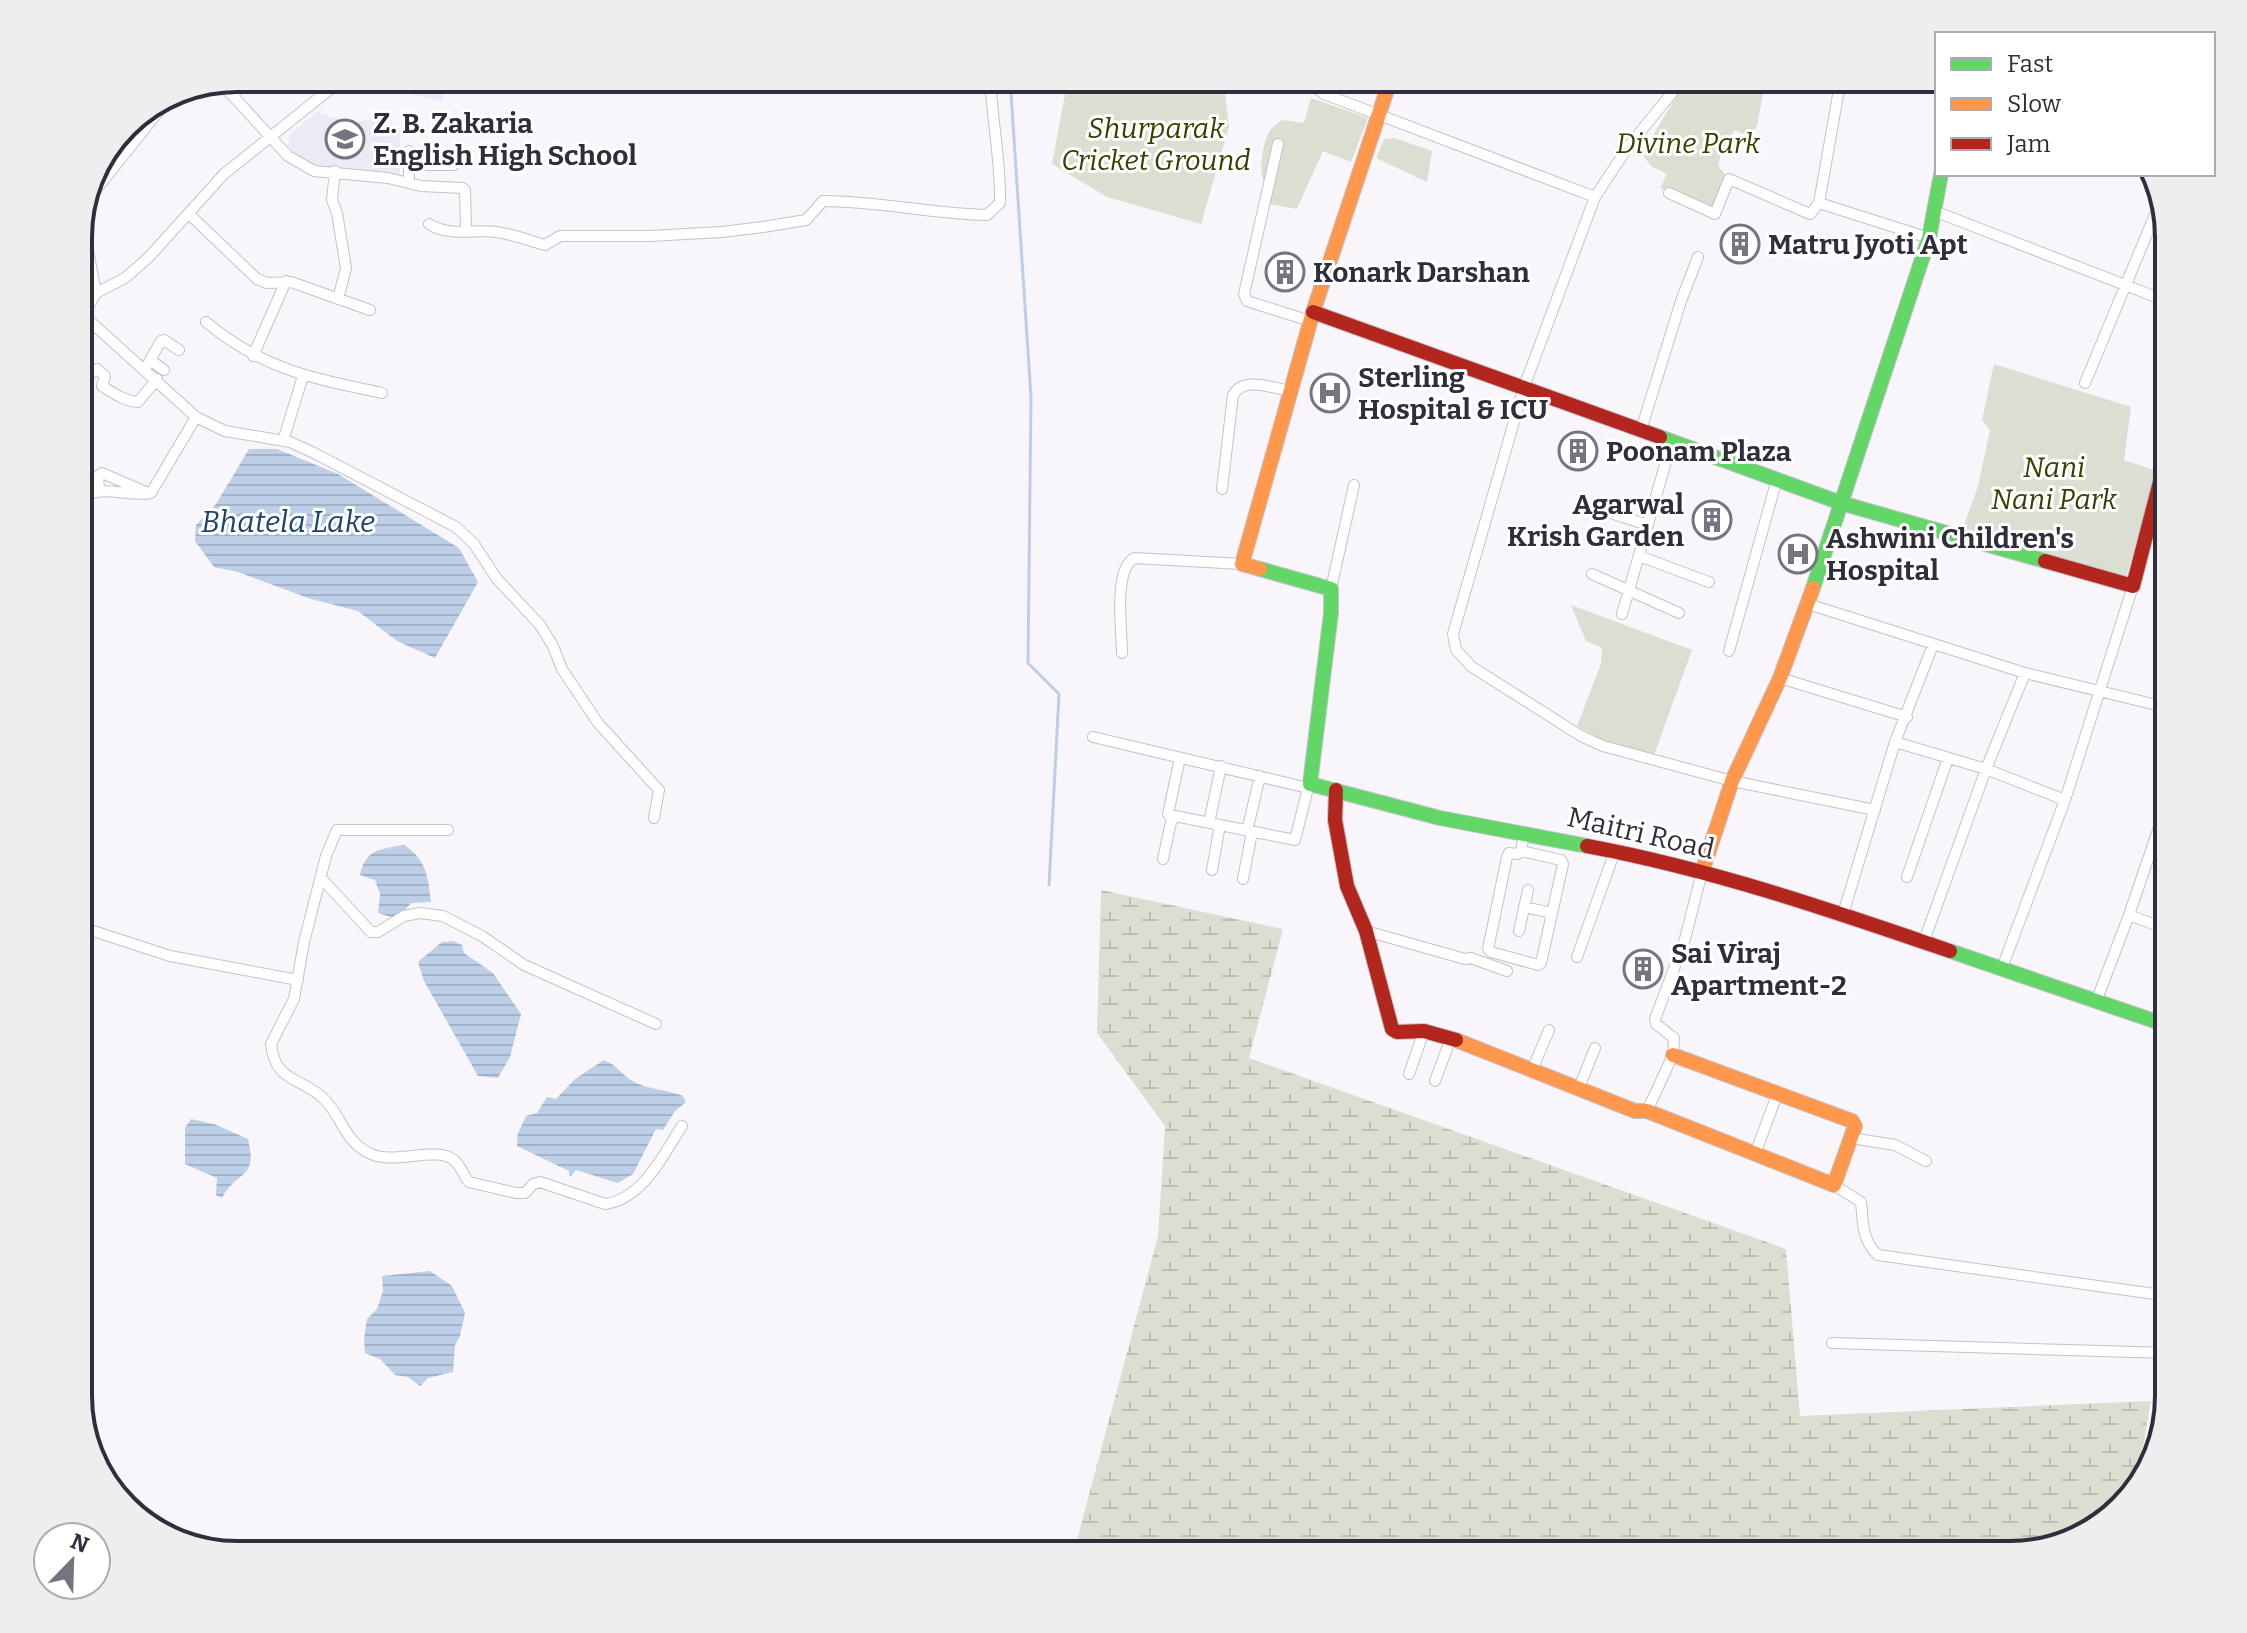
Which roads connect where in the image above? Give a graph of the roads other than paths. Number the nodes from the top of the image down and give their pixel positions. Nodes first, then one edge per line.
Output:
1 (229, 92) edge
2 (235, 92) edge
3 (327, 92) edge
4 (991, 92) edge
5 (1322, 92) edge
6 (1386, 92) edge
7 (1673, 92) edge
8 (1839, 92) edge
9 (232, 95) junction
10 (1379, 113) junction
11 (153, 119) edge
12 (272, 138) junction
13 (1278, 144) dead end
14 (409, 151) dead end
15 (409, 165) junction
16 (454, 165) dead end
17 (335, 171) junction
18 (1941, 176) edge
19 (104, 180) edge
20 (409, 182) junction
21 (1669, 193) dead end
22 (1595, 197) junction
23 (1819, 203) junction
24 (1934, 211) junction
25 (189, 214) junction
26 (2154, 220) edge
27 (429, 224) dead end
28 (466, 230) junction
29 (1929, 238) junction
30 (1698, 257) dead end
31 (92, 272) edge
32 (286, 281) junction
33 (2126, 285) junction
34 (96, 293) junction
35 (2155, 296) edge
36 (92, 299) edge
37 (338, 299) junction
38 (370, 310) dead end
39 (1312, 316) junction
40 (92, 322) edge
41 (206, 322) dead end
42 (179, 350) dead end
43 (253, 356) junction
44 (148, 364) junction
45 (92, 373) edge
46 (160, 375) junction
47 (303, 376) junction
48 (2085, 383) dead end
49 (1524, 387) junction
50 (1290, 391) junction
51 (382, 393) dead end
52 (196, 417) junction
53 (1641, 430) junction
54 (283, 441) junction
55 (1672, 441) junction
56 (1777, 479) junction
57 (1354, 485) dead end
58 (1222, 489) dead end
59 (99, 491) junction
60 (148, 493) junction
61 (92, 494) edge
62 (1841, 503) junction
63 (1598, 509) dead end
64 (2155, 512) edge
65 (1648, 525) junction
66 (1639, 556) junction
67 (1242, 564) junction
68 (1592, 574) dead end
69 (1709, 582) dead end
70 (2133, 586) junction
71 (1331, 589) junction
72 (1628, 591) junction
73 (1808, 604) junction
74 (1679, 613) dead end
75 (1622, 614) dead end
76 (1933, 645) junction
77 (1729, 651) dead end
78 (1122, 653) dead end
79 (2025, 673) junction
80 (1780, 678) junction
81 (2100, 691) junction
82 (2155, 705) edge
83 (1907, 717) junction
84 (1093, 737) dead end
85 (1895, 742) junction
86 (1180, 758) junction
87 (1948, 758) junction
88 (1221, 766) junction
89 (1986, 769) junction
90 (1260, 776) junction
91 (1732, 781) junction
92 (1309, 786) junction
93 (1336, 790) junction
94 (2065, 800) junction
95 (1875, 810) junction
96 (654, 818) dead end
97 (1172, 818) junction
98 (1215, 824) junction
99 (448, 830) dead end
100 (1250, 831) junction
101 (1524, 834) junction
102 (2155, 839) edge
103 (1521, 851) junction
104 (1615, 851) junction
105 (1163, 859) dead end
106 (1212, 870) dead end
107 (1702, 872) junction
108 (1907, 877) dead end
109 (321, 878) junction
110 (1243, 879) dead end
111 (1528, 890) dead end
112 (1524, 907) junction
113 (1552, 913) junction
114 (1843, 914) junction
115 (2129, 915) junction
116 (2155, 925) edge
117 (92, 931) edge
118 (1366, 931) junction
119 (1519, 931) dead end
120 (1924, 941) junction
121 (1577, 957) dead end
122 (2002, 968) junction
123 (1507, 971) dead end
124 (298, 980) junction
125 (2096, 1002) junction
126 (2155, 1021) edge
127 (656, 1024) dead end
128 (1549, 1030) dead end
129 (1424, 1031) junction
130 (1451, 1038) junction
131 (1595, 1048) dead end
132 (1673, 1055) junction
133 (1532, 1070) junction
134 (1409, 1074) dead end
135 (1435, 1081) dead end
136 (1579, 1088) junction
137 (1777, 1095) junction
138 (1647, 1111) junction
139 (682, 1126) dead end
140 (1851, 1138) junction
141 (1755, 1154) junction
142 (1926, 1161) dead end
143 (1834, 1185) junction
144 (2155, 1294) edge
145 (1832, 1343) dead end
146 (2155, 1353) edge

1 - 9 street
2 - 9 street
3 - 12 street
4 - 28 street
5 - 10 street
6 - 10 street
7 - 22 street
8 - 23 street
9 - 12 street
10 - 22 street
10 - 39 street
11 - 19 street
12 - 17 street
12 - 25 street
13 - 39 street
14 - 15 street
15 - 16 street
15 - 20 street
17 - 20 street
17 - 37 street
18 - 24 street
20 - 28 street
21 - 23 street
22 - 49 street
23 - 29 street
24 - 29 street
24 - 33 street
25 - 32 street
25 - 34 street
26 - 33 street
27 - 28 street
29 - 62 street
30 - 53 street
31 - 34 street
32 - 37 street
32 - 43 street
33 - 35 street
33 - 48 street
34 - 36 street
37 - 38 street
39 - 49 street
39 - 50 street
40 - 44 street
41 - 43 street
42 - 44 street
43 - 47 street
44 - 46 street
45 - 46 street
46 - 52 street
47 - 51 street
47 - 54 street
49 - 53 street
49 - 91 street
50 - 58 street
50 - 67 street
52 - 54 street
52 - 60 street
53 - 55 street
54 - 96 street
55 - 56 street
55 - 65 street
56 - 62 street
56 - 77 street
57 - 71 street
59 - 60 street
59 - 60 street
59 - 61 street
62 - 70 street
62 - 73 street
63 - 65 street
64 - 70 street
65 - 66 street
66 - 69 street
66 - 72 street
67 - 71 street
67 - 78 street
68 - 72 street
70 - 81 street
71 - 92 street
72 - 74 street
72 - 75 street
73 - 76 street
73 - 80 street
76 - 79 street
76 - 83 street
79 - 81 street
79 - 89 street
80 - 83 street
80 - 91 street
81 - 82 street
81 - 94 street
83 - 85 street
84 - 86 street, Maitri Road
85 - 87 street
85 - 95 street
86 - 88 street, Maitri Road
86 - 97 street
87 - 89 street
87 - 108 street
88 - 90 street, Maitri Road
88 - 98 street
89 - 94 street
89 - 120 street
90 - 92 street, Maitri Road
90 - 100 street
91 - 95 street
91 - 107 street
92 - 93 street, Maitri Road
92 - 100 street
93 - 101 street, Maitri Road
93 - 118 street
94 - 122 street
95 - 114 street
97 - 98 street
97 - 105 street
98 - 100 street
98 - 106 street
99 - 109 street
100 - 110 street
101 - 103 street
101 - 104 street, Maitri Road
102 - 115 street
103 - 113 street
103 - 113 street
104 - 107 street, Maitri Road
104 - 121 street
107 - 114 street, Maitri Road
107 - 132 street
109 - 124 street
109 - 127 street
111 - 112 street
112 - 113 street
112 - 119 street
114 - 120 street, Maitri Road
115 - 116 street
115 - 125 street
117 - 124 street
118 - 123 street
118 - 129 street
120 - 122 street, Maitri Road
122 - 125 street, Maitri Road
124 - 139 street
125 - 126 street, Maitri Road
128 - 133 street
129 - 130 street
129 - 134 street
130 - 133 street
130 - 135 street
131 - 136 street
132 - 137 street
132 - 138 street
133 - 136 street
136 - 138 street
137 - 140 street
137 - 141 street
138 - 141 street
140 - 142 street
140 - 143 street
141 - 143 street
143 - 144 street
145 - 146 street

